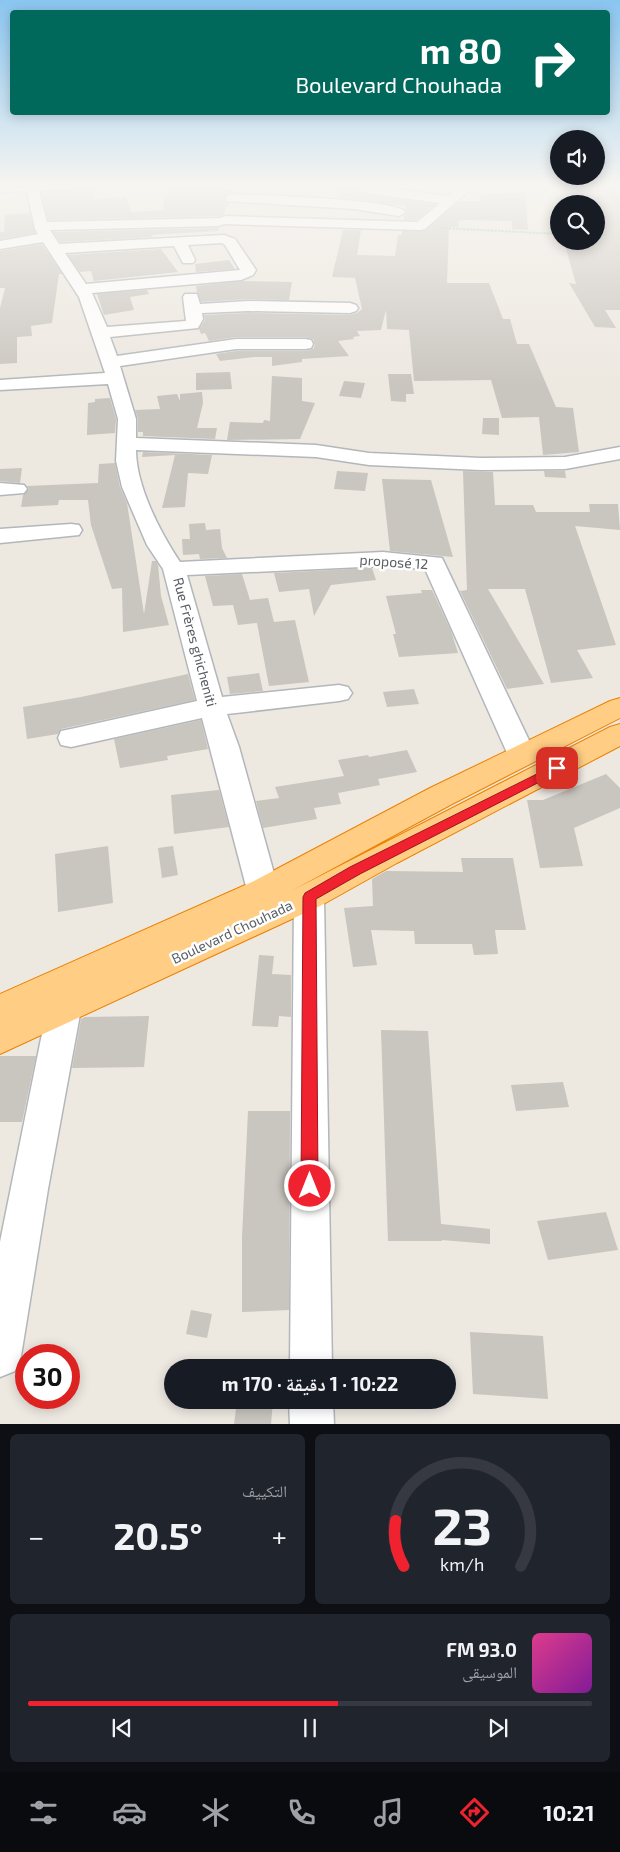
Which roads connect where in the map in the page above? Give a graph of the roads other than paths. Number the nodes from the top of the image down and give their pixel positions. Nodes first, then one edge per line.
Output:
1 (58, 253) edge
2 (185, 253) edge
3 (237, 253) edge
4 (188, 260) dead end
5 (81, 289) junction
6 (350, 308) dead end
7 (100, 333) junction
8 (305, 344) dead end
9 (113, 370) junction
10 (0, 385) edge
11 (125, 444) junction
12 (620, 453) edge
13 (71, 530) dead end
14 (0, 536) edge
15 (174, 568) junction
16 (339, 693) dead end
17 (212, 707) junction
18 (620, 707) edge
19 (620, 734) edge
20 (71, 738) dead end
21 (522, 755) junction
22 (309, 897) junction
23 (266, 902) junction
24 (64, 1009) junction
25 (0, 1010) edge
26 (0, 1038) edge
27 (0, 1356) edge
28 (311, 1359) edge
29 (311, 1409) edge
30 (312, 1424) edge

1 - 5 street, Rue Frères ghicheniti
2 - 4 street
3 - 5 street
5 - 7 street, Rue Frères ghicheniti
6 - 7 street
7 - 9 street, Rue Frères ghicheniti
8 - 9 street
9 - 10 street
9 - 11 street, Rue Frères ghicheniti
11 - 12 street
11 - 15 street, Rue Frères ghicheniti
13 - 14 street
15 - 17 street, Rue Frères ghicheniti
15 - 21 street, proposé 12
16 - 17 street
17 - 20 street
17 - 23 street, Rue Frères ghicheniti
18 - 21 highway
19 - 22 highway, Boulevard Chouhada
21 - 23 highway
22 - 23 highway, Boulevard Chouhada
22 - 28 street
23 - 24 highway, Boulevard Chouhada
23 - 25 highway
24 - 26 highway, Boulevard Chouhada
24 - 27 street
29 - 30 street

